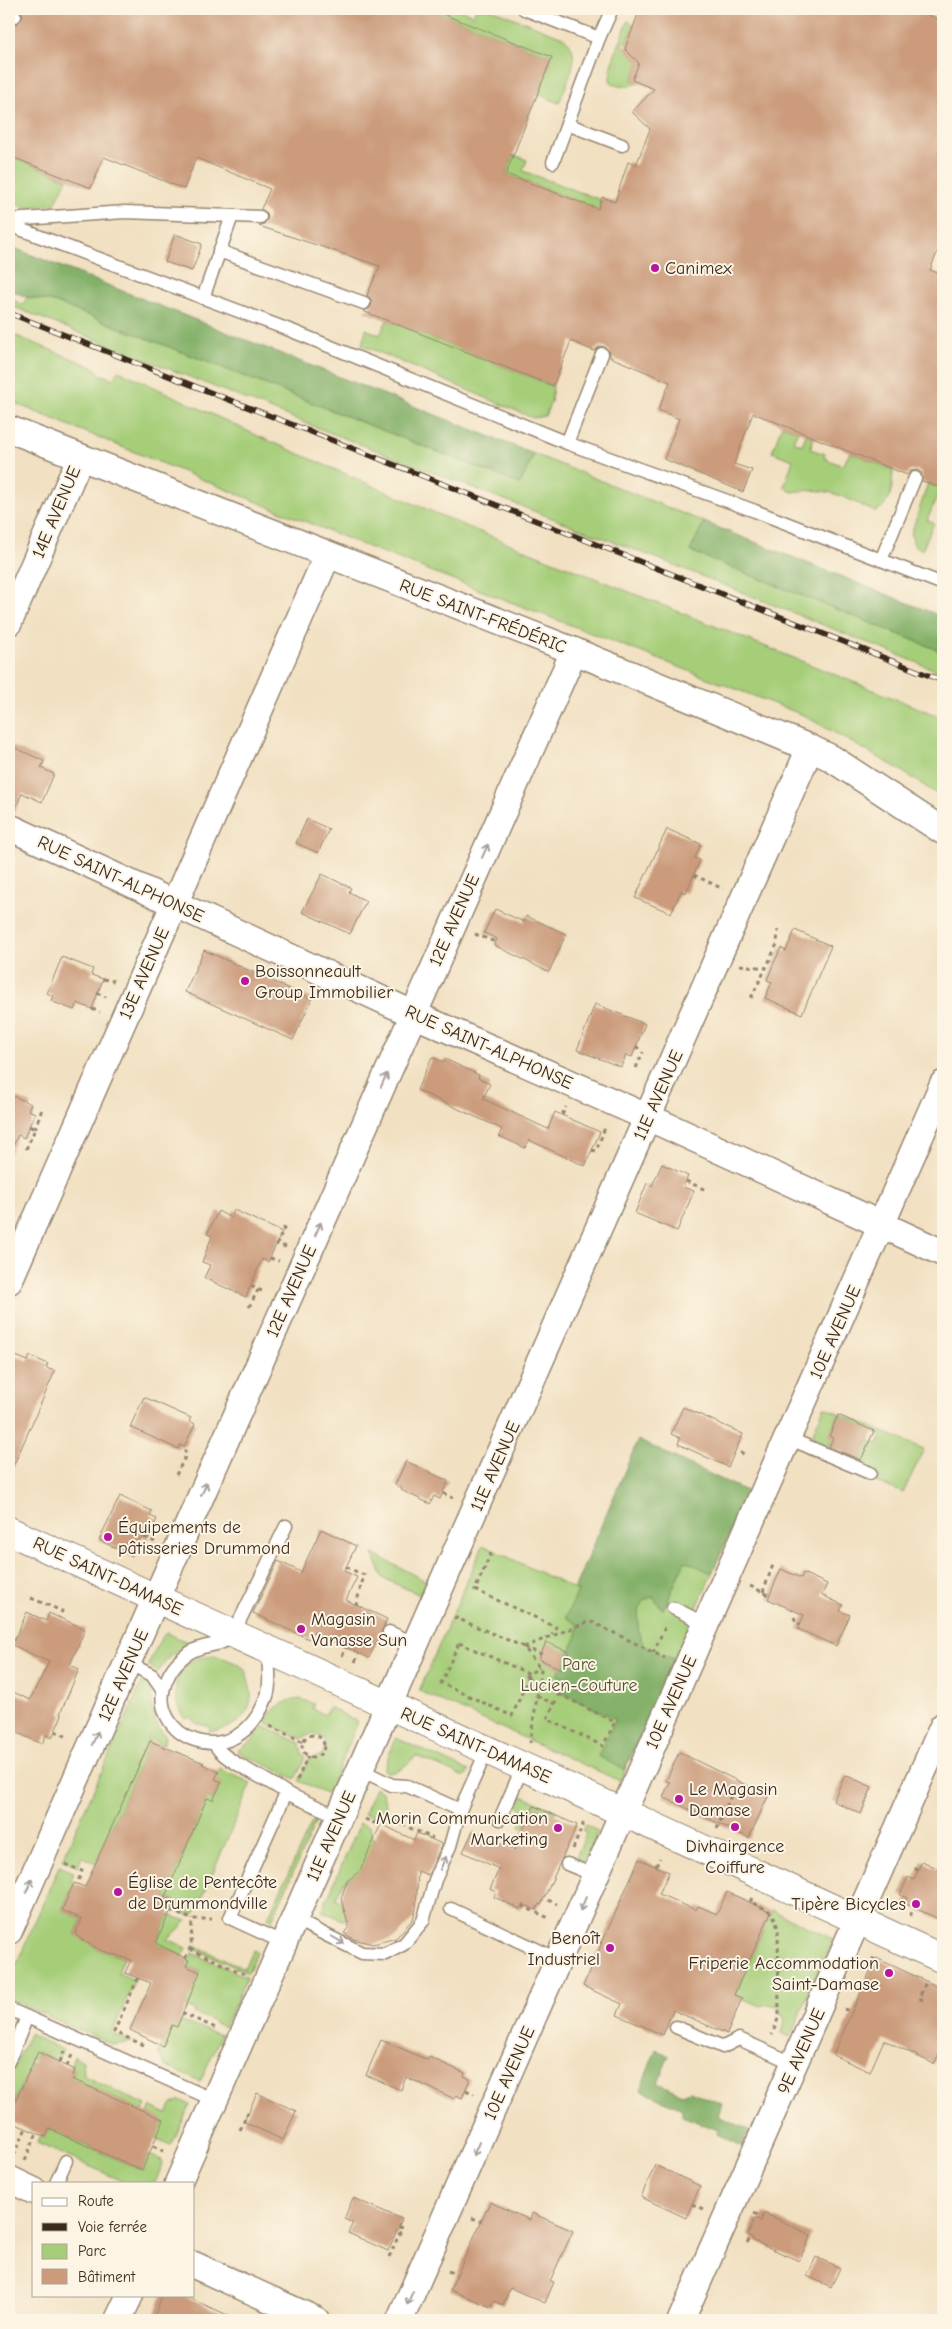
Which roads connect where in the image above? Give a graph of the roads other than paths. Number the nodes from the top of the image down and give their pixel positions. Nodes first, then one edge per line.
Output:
1 (525, 9) edge
2 (612, 9) edge
3 (599, 38) junction
4 (567, 124) junction
5 (622, 145) dead end
6 (553, 162) dead end
7 (232, 216) junction
8 (260, 217) dead end
9 (9, 220) edge
10 (9, 225) edge
11 (219, 251) junction
12 (203, 298) junction
13 (364, 303) dead end
14 (602, 354) dead end
15 (9, 430) edge
16 (568, 443) junction
17 (80, 458) junction
18 (915, 478) dead end
19 (327, 556) junction
20 (881, 560) junction
21 (943, 584) edge
22 (9, 622) edge
23 (574, 651) junction
24 (810, 748) junction
25 (9, 826) edge
26 (943, 831) edge
27 (176, 903) junction
28 (413, 1014) junction
29 (943, 1084) edge
30 (648, 1118) junction
31 (882, 1225) junction
32 (943, 1253) edge
33 (9, 1281) edge
34 (788, 1438) junction
35 (870, 1473) dead end
36 (286, 1526) dead end
37 (9, 1531) edge
38 (156, 1598) junction
39 (673, 1608) road end
40 (706, 1624) junction
41 (389, 1632) dead end
42 (233, 1634) junction
43 (416, 1644) junction
44 (270, 1651) junction
45 (128, 1663) junction
46 (163, 1691) junction
47 (389, 1706) junction
48 (943, 1726) edge
49 (215, 1744) junction
50 (487, 1750) junction
51 (526, 1755) junction
52 (361, 1770) junction
53 (286, 1793) junction
54 (460, 1810) junction
55 (624, 1811) junction
56 (350, 1817) junction
57 (500, 1819) dead end
58 (567, 1864) dead end
59 (596, 1876) junction
60 (451, 1909) dead end
61 (294, 1919) junction
62 (858, 1921) junction
63 (9, 1931) edge
64 (284, 1943) junction
65 (559, 1960) junction
66 (936, 1969) edge
67 (9, 2009) edge
68 (27, 2017) junction
69 (676, 2026) dead end
70 (9, 2060) edge
71 (795, 2064) junction
72 (214, 2100) junction
73 (66, 2161) dead end
74 (15, 2165) edge
75 (56, 2182) edge
76 (178, 2182) edge
77 (32, 2188) edge
78 (195, 2266) edge
79 (130, 2296) edge
80 (118, 2320) edge
81 (316, 2320) edge
82 (400, 2320) edge
83 (681, 2320) edge

1 - 3 lane
2 - 3 lane
3 - 4 lane
4 - 5 lane
4 - 6 lane
7 - 8 lane
7 - 9 lane
7 - 11 lane
10 - 12 lane
11 - 12 lane
11 - 13 lane
12 - 16 lane
14 - 16 lane
15 - 17 street, RUE SAINT-FRÉDÉRIC
16 - 20 lane
17 - 19 street, RUE SAINT-FRÉDÉRIC
17 - 22 street, 14E AVENUE
18 - 20 lane
19 - 23 street, RUE SAINT-FRÉDÉRIC
19 - 27 street, 13E AVENUE
20 - 21 lane
23 - 24 street, RUE SAINT-FRÉDÉRIC
28 -> 23 street, 12E AVENUE
24 - 26 street, RUE SAINT-FRÉDÉRIC
24 - 30 street, 11E AVENUE
25 - 27 street, RUE SAINT-ALPHONSE
27 - 28 street, RUE SAINT-ALPHONSE
27 - 33 street, 13E AVENUE
28 - 30 street, RUE SAINT-ALPHONSE
38 -> 28 street, 12E AVENUE
29 - 31 street, 10E AVENUE
30 - 31 street, RUE SAINT-ALPHONSE
30 - 43 street, 11E AVENUE
31 - 32 street, RUE SAINT-ALPHONSE
31 - 34 street, 10E AVENUE
34 - 35 lane
34 - 40 street, 10E AVENUE
36 - 42 lane
37 - 38 street, RUE SAINT-DAMASE
38 - 42 street, RUE SAINT-DAMASE
38 - 45 street, 12E AVENUE
39 - 40 lane
40 - 55 street, 10E AVENUE
41 - 43 lane
42 - 44 street, RUE SAINT-DAMASE
42 - 46 lane
43 - 47 street, 11E AVENUE
44 - 47 street, RUE SAINT-DAMASE
44 - 49 lane
45 - 46 lane
63 -> 45 street, 12E AVENUE
46 - 49 lane
47 - 50 street, RUE SAINT-DAMASE
47 - 52 street, 11E AVENUE
48 - 62 street, 9E AVENUE
49 - 53 lane
50 - 51 street, RUE SAINT-DAMASE
50 - 54 lane
51 - 55 street, RUE SAINT-DAMASE
51 - 57 lane
52 - 54 lane
52 - 56 street, 11E AVENUE
53 - 56 lane
53 - 64 lane
61 -> 54 lane
55 - 59 street, 10E AVENUE
55 - 62 street, RUE SAINT-DAMASE
56 - 61 street, 11E AVENUE
58 - 59 lane
59 -> 65 street, 10E AVENUE
60 - 65 lane
61 - 64 street, 11E AVENUE
62 - 66 street, RUE SAINT-DAMASE
62 - 71 street, 9E AVENUE
64 - 72 street, 11E AVENUE
65 -> 82 street, 10E AVENUE
67 - 68 lane
68 - 70 lane
68 - 72 lane
69 - 71 lane
71 - 83 street, 9E AVENUE
72 - 76 street, 11E AVENUE
73 - 75 lane
74 - 77 street
78 - 81 street
79 - 80 street

